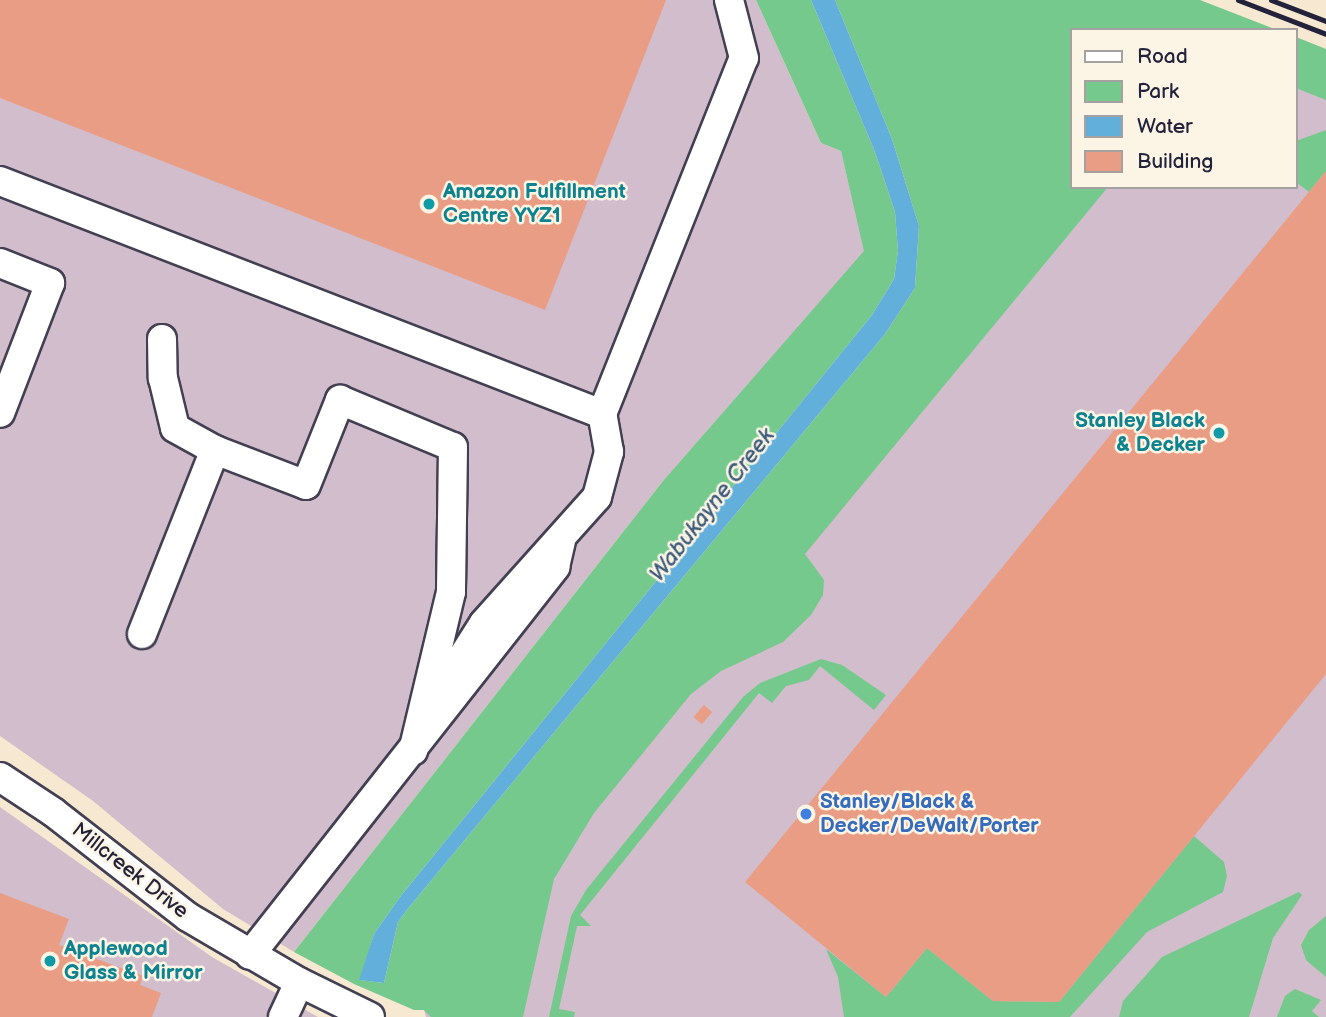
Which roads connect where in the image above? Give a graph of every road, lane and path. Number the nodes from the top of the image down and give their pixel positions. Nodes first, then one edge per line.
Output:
1 (729, 0) edge
2 (0, 181) edge
3 (0, 263) edge
4 (162, 339) dead end
5 (0, 413) edge
6 (602, 414) junction
7 (215, 450) junction
8 (142, 634) dead end
9 (413, 751) junction
10 (0, 777) edge
11 (250, 955) junction
12 (299, 982) junction
13 (283, 1017) edge
14 (370, 1017) edge

1 - 6 street
2 - 6 street
3 - 5 street
4 - 7 street
6 - 9 street
7 - 8 street
7 - 9 street
9 - 11 street
10 - 11 street, Millcreek Drive
11 - 12 street, Millcreek Drive
12 - 13 street
12 - 14 street, Millcreek Drive

